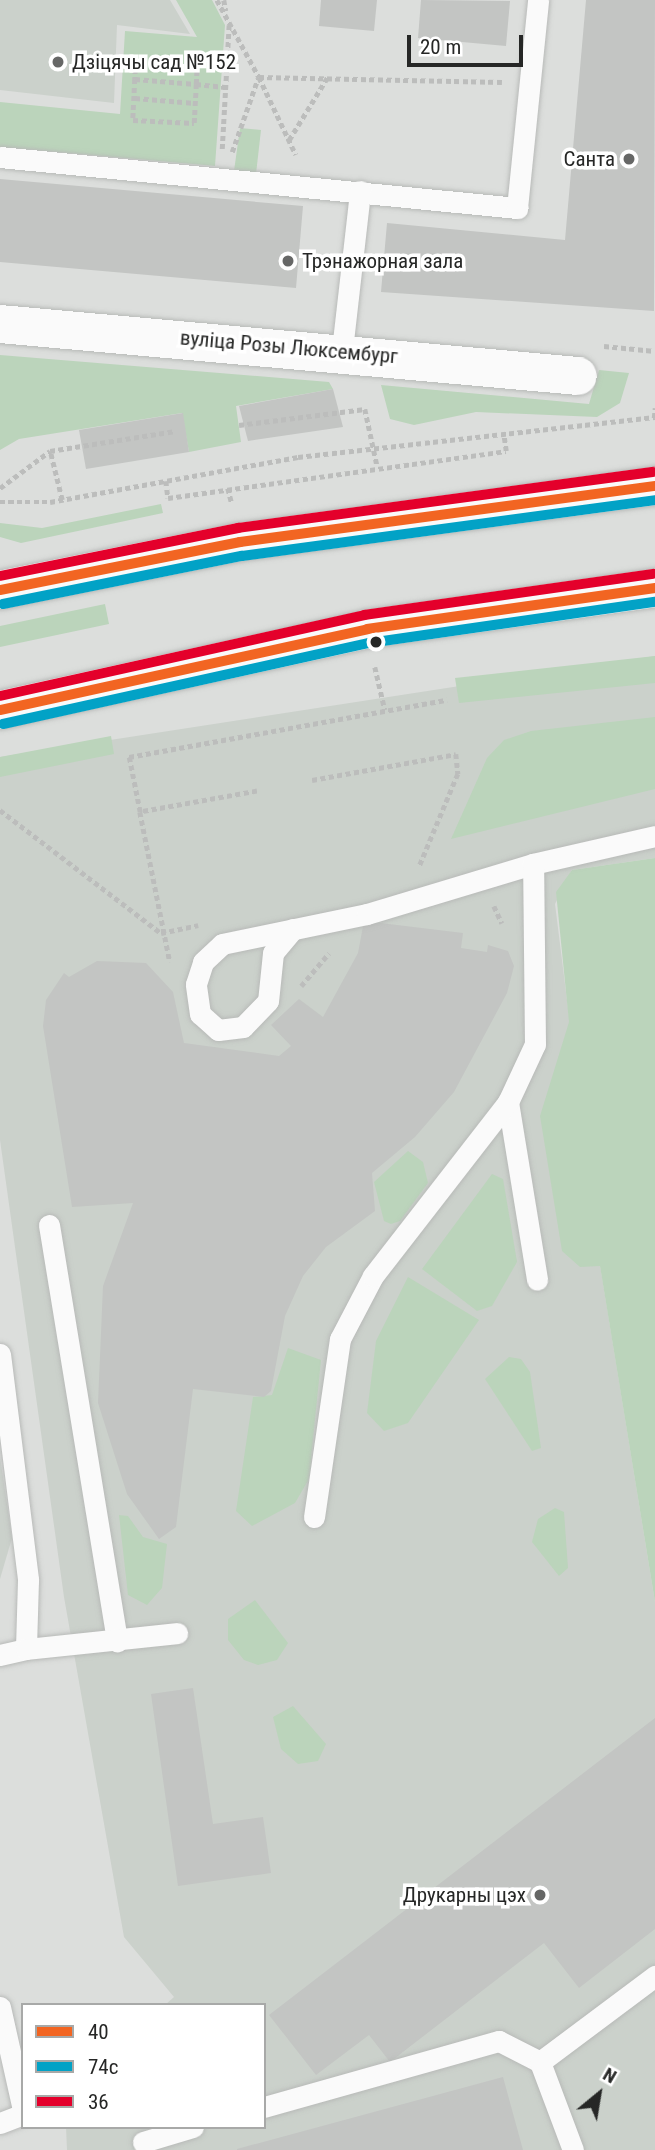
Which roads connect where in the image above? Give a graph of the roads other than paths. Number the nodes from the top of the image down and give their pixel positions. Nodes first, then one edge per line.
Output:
1 (538, 0) edge
2 (0, 157) edge
3 (360, 191) junction
4 (0, 324) edge
5 (342, 351) junction
6 (578, 376) dead end
7 (655, 486) edge
8 (0, 590) edge
9 (651, 592) edge
10 (0, 710) edge
11 (655, 836) edge
12 (533, 863) junction
13 (293, 929) junction
14 (508, 1102) junction
15 (50, 1225) dead end
16 (537, 1280) dead end
17 (0, 1354) edge
18 (314, 1517) dead end
19 (177, 1633) dead end
20 (117, 1641) junction
21 (26, 1649) junction
22 (0, 1655) edge
23 (655, 1976) edge
24 (1, 2014) edge
25 (540, 2062) junction
26 (21, 2100) edge
27 (266, 2106) edge
28 (21, 2113) edge
29 (0, 2123) edge
30 (186, 2129) edge
31 (143, 2141) dead end
32 (573, 2150) edge

1 - 3 lane
2 - 3 lane
3 - 5 lane
4 - 5 main road, вуліца Розы Люксембург
5 - 6 main road, вуліца Розы Люксембург
7 - 8 main road
9 - 10 main road
11 - 12 lane
12 - 13 lane
12 - 14 lane
13 - 13 lane
14 - 16 lane
14 - 18 lane
15 - 20 lane
17 - 21 lane
19 - 20 lane
20 - 21 lane
21 - 22 lane
23 - 25 lane
24 - 26 lane
25 - 27 lane
25 - 32 lane
28 - 29 lane
30 - 31 lane

